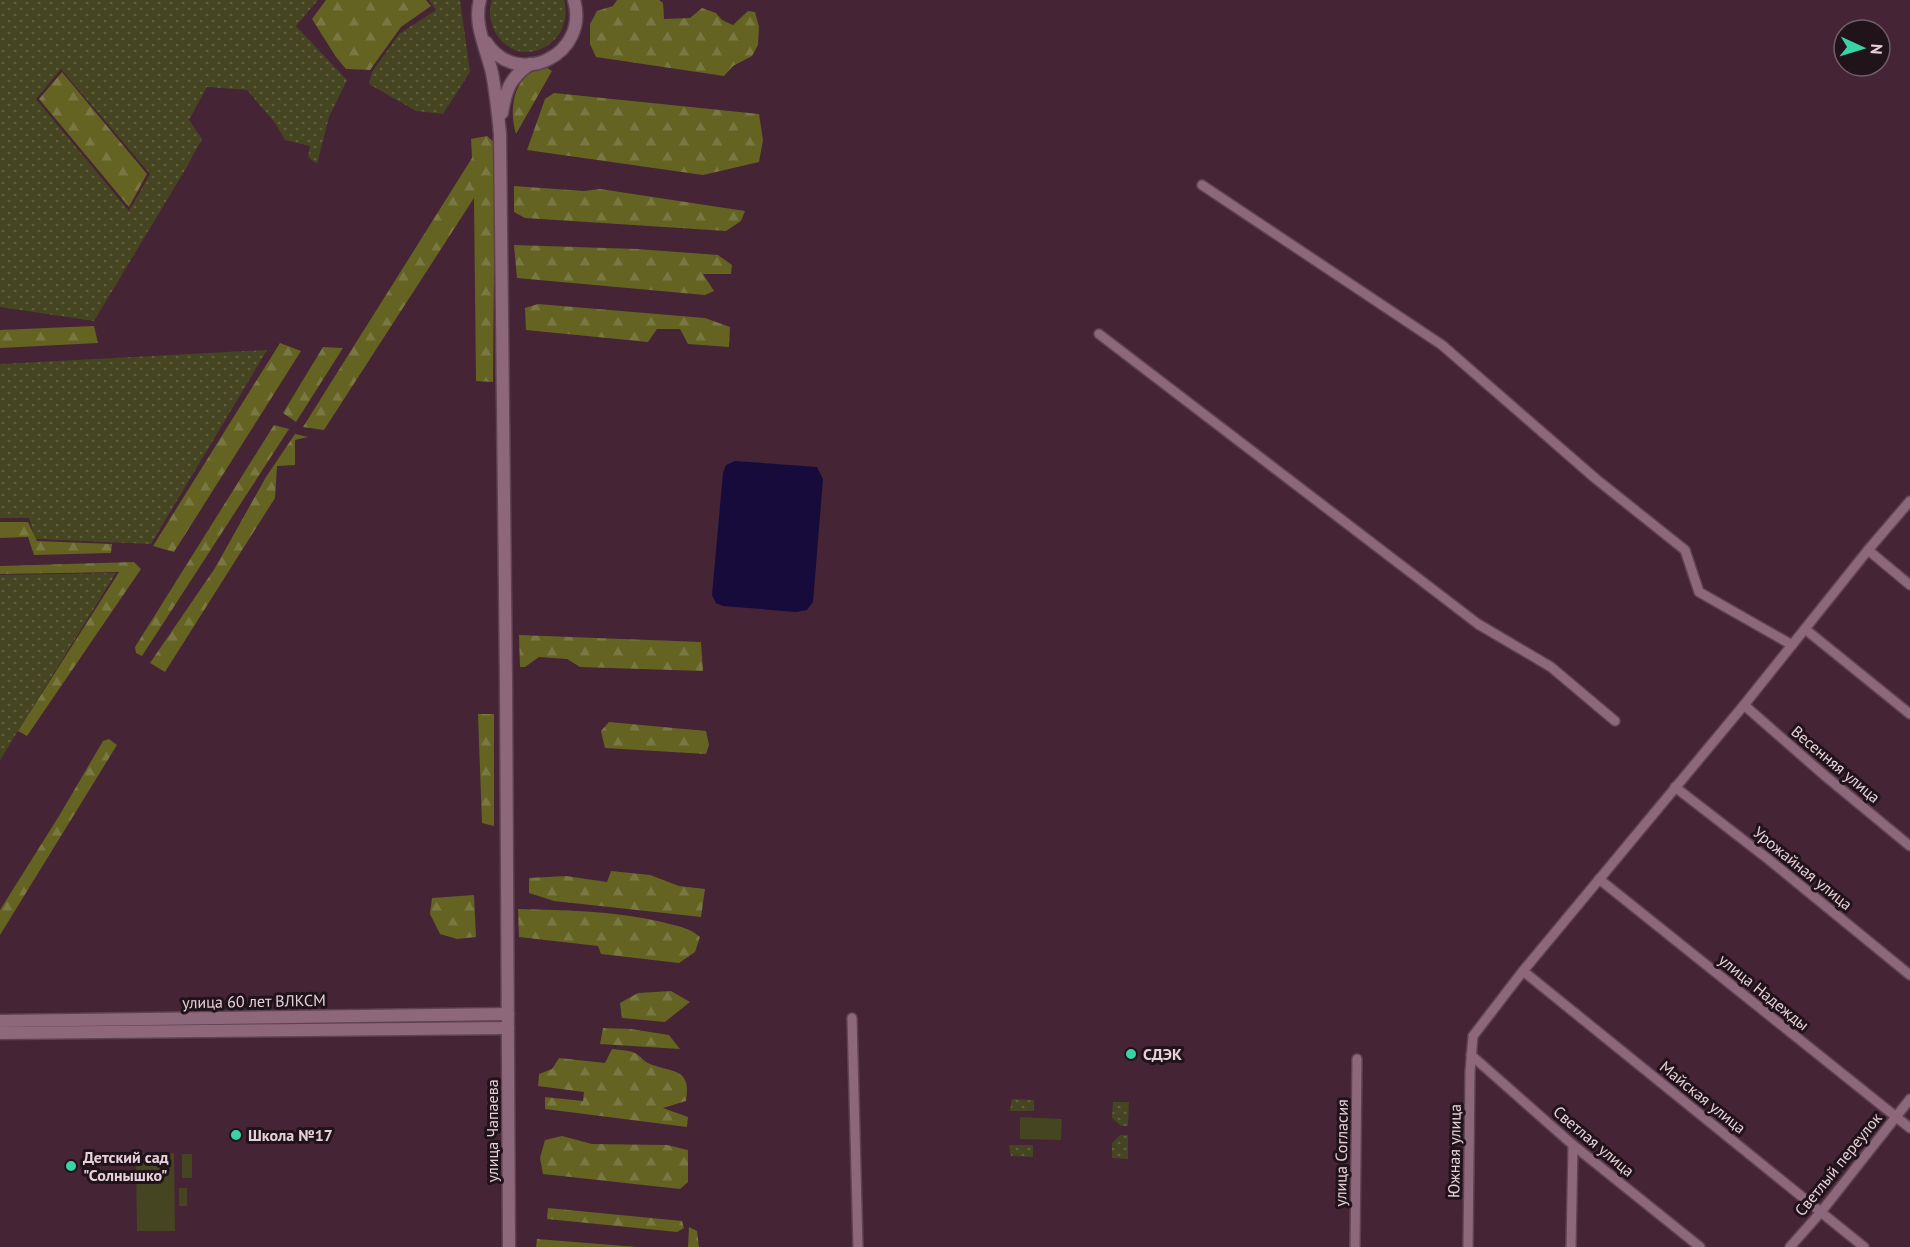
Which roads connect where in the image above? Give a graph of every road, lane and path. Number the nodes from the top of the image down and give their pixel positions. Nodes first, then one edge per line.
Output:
1 (479, 0) edge
2 (574, 0) edge
3 (483, 39) junction
4 (530, 64) junction
5 (500, 134) junction
6 (1202, 185) dead end
7 (1099, 334) dead end
8 (1910, 501) edge
9 (1868, 550) junction
10 (1910, 585) edge
11 (1805, 629) junction
12 (1792, 645) junction
13 (1744, 705) junction
14 (1910, 714) edge
15 (1615, 721) dead end
16 (1675, 787) junction
17 (1910, 846) edge
18 (1599, 879) junction
19 (1523, 971) junction
20 (1910, 975) edge
21 (508, 1014) junction
22 (852, 1018) dead end
23 (0, 1021) edge
24 (508, 1028) junction
25 (0, 1033) edge
26 (1471, 1055) junction
27 (1357, 1059) dead end
28 (1910, 1099) edge
29 (1896, 1116) junction
30 (1910, 1128) edge
31 (1573, 1145) junction
32 (1821, 1212) junction
33 (509, 1247) edge
34 (858, 1247) edge
35 (1355, 1247) edge
36 (1468, 1247) edge
37 (1571, 1247) edge
38 (1700, 1247) edge
39 (1790, 1247) edge
40 (1863, 1247) edge

1 - 3 main road
2 - 4 main road
3 - 4 main road
3 - 5 main road
4 - 5 main road
5 - 21 main road, улица Чапаева
6 - 12 street
7 - 15 street
8 - 9 street, Южная улица
9 - 10 street
9 - 11 street, Южная улица
11 - 12 street, Южная улица
11 - 14 street
12 - 13 street, Южная улица
13 - 16 street, Южная улица
13 - 17 street, Весенняя улица
16 - 18 street, Южная улица
16 - 20 street, Урожайная улица
18 - 19 street, Южная улица
18 - 29 street, улица Надежды
19 - 26 street, Южная улица
19 - 32 street, Майская улица
21 - 23 main road, улица 60 лет ВЛКСМ
21 - 24 main road, улица Чапаева
22 - 34 street
24 - 25 main road, улица 60 лет ВЛКСМ
24 - 33 main road, улица Чапаева
26 - 31 street, Светлая улица
26 - 36 street, Южная улица
27 - 35 street, улица Согласия
28 - 29 street, Светлый переулок
29 - 30 street, улица Надежды
29 - 32 street, Светлый переулок
31 - 37 street
31 - 38 street, Светлая улица
32 - 39 street, Светлый переулок
32 - 40 street, Майская улица

